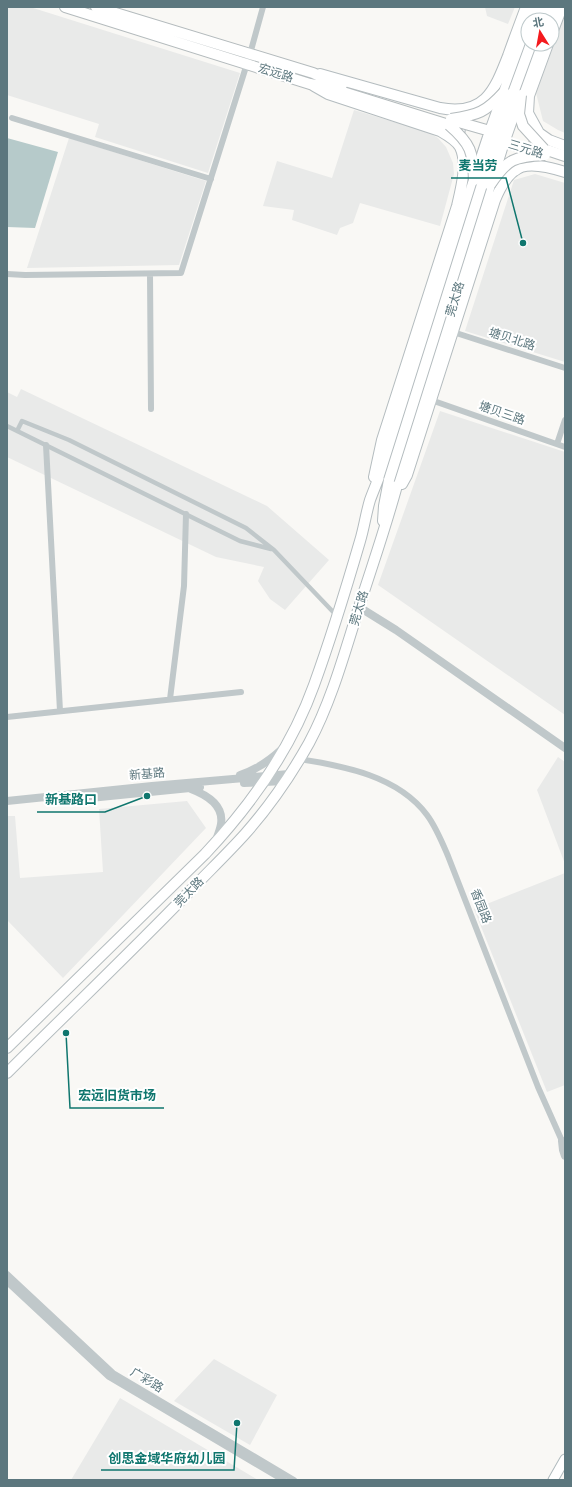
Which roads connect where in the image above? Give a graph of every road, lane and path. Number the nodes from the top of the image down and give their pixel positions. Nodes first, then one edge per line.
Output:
1 (65, 7) edge
2 (96, 7) edge
3 (263, 7) edge
4 (526, 7) edge
5 (520, 49) edge
6 (528, 52) edge
7 (537, 52) edge
8 (545, 52) edge
9 (249, 59) junction
10 (313, 73) junction
11 (310, 84) junction
12 (331, 85) junction
13 (504, 92) junction
14 (521, 95) junction
15 (480, 103) junction
16 (12, 118) dead end
17 (450, 122) junction
18 (533, 123) junction
19 (489, 134) junction
20 (505, 140) junction
21 (565, 146) edge
22 (460, 147) junction
23 (544, 152) junction
24 (565, 156) edge
25 (565, 162) edge
26 (519, 168) junction
27 (565, 172) edge
28 (211, 179) junction
29 (474, 180) junction
30 (490, 184) junction
31 (7, 274) edge
32 (150, 274) junction
33 (453, 332) junction
34 (565, 368) edge
35 (431, 400) junction
36 (151, 409) dead end
37 (565, 420) edge
38 (7, 426) edge
39 (17, 431) junction
40 (557, 444) junction
41 (46, 445) junction
42 (565, 446) edge
43 (389, 480) junction
44 (370, 501) junction
45 (392, 507) junction
46 (186, 514) junction
47 (364, 526) junction
48 (383, 533) junction
49 (274, 550) junction
50 (359, 607) junction
51 (338, 616) junction
52 (241, 692) dead end
53 (170, 699) junction
54 (60, 711) junction
55 (7, 717) edge
56 (287, 745) junction
57 (565, 748) edge
58 (299, 759) junction
59 (287, 778) junction
60 (228, 779) junction
61 (266, 779) junction
62 (188, 788) junction
63 (7, 800) edge
64 (7, 806) edge
65 (215, 844) junction
66 (7, 1048) edge
67 (7, 1073) edge
68 (563, 1143) edge
69 (565, 1156) edge
70 (7, 1274) edge
71 (7, 1282) edge
72 (565, 1459) edge
73 (283, 1480) edge
74 (294, 1480) edge
75 (553, 1480) edge

1 - 9 main road, 宏远路
2 - 9 main road, 宏远路
3 - 9 street
4 - 15 main road
5 - 13 main road, 莞太路
6 - 43 main road, bridge
7 - 14 main road, 莞太路
8 - 18 main road
9 - 10 main road, 宏远路
9 - 11 main road, 宏远路
9 - 28 street
10 - 12 main road, 宏远路
10 - 15 main road
11 - 12 main road, 宏远路
11 - 22 main road
12 - 17 main road, 宏远路
13 - 17 main road, bridge
13 - 19 main road, 莞太路, bridge
14 - 20 main road, 莞太路, bridge
14 - 23 main road, bridge
15 - 18 main road
15 - 22 main road
16 - 28 street
17 - 19 main road, 宏远路
17 - 29 main road, bridge
18 - 21 main road
18 - 26 main road
19 - 20 main road, 三元路, bridge
19 - 29 main road, 莞太路, bridge
20 - 23 main road, 三元路, bridge
20 - 30 main road, 莞太路, bridge
22 - 26 main road
22 - 44 main road
23 - 24 main road, 三元路
23 - 25 main road, 三元路
23 - 30 main road, bridge
26 - 27 main road
26 - 33 main road
28 - 32 street
29 - 44 main road, 莞太路
30 - 45 main road, 莞太路
31 - 32 street
32 - 36 street
33 - 34 street, 塘贝北路
33 - 35 main road
35 - 40 street, 塘贝三路
35 - 45 main road
37 - 40 street
38 - 39 street
39 - 41 street
39 - 49 street
40 - 42 street, 塘贝三路
41 - 46 street
41 - 54 street
43 - 47 main road
43 - 48 main road
44 - 47 main road, 莞太路
45 - 48 main road, 莞太路
46 - 49 street
46 - 53 street
47 - 51 main road, 莞太路
48 - 50 main road, 莞太路
49 - 51 street
50 - 57 street
50 - 58 main road, 莞太路
51 - 56 main road, 莞太路
52 - 53 street
53 - 54 street
54 - 55 street
56 - 60 street
56 - 61 main road, 莞太路
58 - 59 main road, 莞太路
58 - 68 street, 香园路
59 - 61 street, 新基路
59 - 67 main road, 莞太路
60 - 61 street, 新基路
60 - 63 street, 新基路
61 - 62 street, 新基路
61 - 65 main road, 莞太路
62 - 64 street, 新基路
62 - 65 street
65 - 66 main road, 莞太路
68 - 69 street, 香园路
70 - 74 street, 广彩路
71 - 73 street, 广彩路
72 - 75 main road

